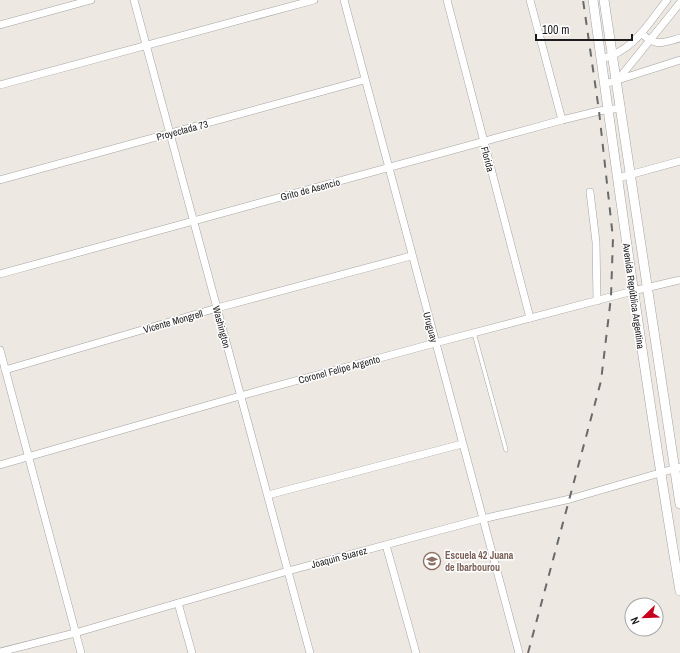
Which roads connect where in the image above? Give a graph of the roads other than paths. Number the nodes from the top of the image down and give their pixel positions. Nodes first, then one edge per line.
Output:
1 (58, 0) edge
2 (91, 0) edge
3 (134, 0) edge
4 (314, 0) edge
5 (344, 0) edge
6 (447, 0) edge
7 (530, 0) edge
8 (593, 0) edge
9 (604, 0) edge
10 (667, 0) edge
11 (680, 3) edge
12 (61, 8) junction
13 (0, 24) edge
14 (641, 33) junction
15 (680, 38) edge
16 (650, 41) junction
17 (147, 45) junction
18 (612, 56) junction
19 (601, 59) junction
20 (680, 60) edge
21 (364, 80) junction
22 (617, 81) junction
23 (605, 84) junction
24 (0, 85) edge
25 (621, 108) junction
26 (609, 110) junction
27 (562, 120) junction
28 (170, 133) junction
29 (484, 142) junction
30 (680, 161) edge
31 (388, 168) junction
32 (631, 174) junction
33 (618, 178) junction
34 (0, 180) edge
35 (590, 192) dead end
36 (194, 221) junction
37 (411, 256) junction
38 (0, 274) edge
39 (680, 280) edge
40 (647, 287) junction
41 (633, 290) junction
42 (597, 301) junction
43 (217, 308) junction
44 (530, 318) junction
45 (474, 333) junction
46 (435, 343) junction
47 (0, 350) edge
48 (5, 370) junction
49 (240, 396) junction
50 (462, 444) junction
51 (506, 450) dead end
52 (29, 458) junction
53 (0, 465) edge
54 (677, 468) edge
55 (660, 472) junction
56 (268, 495) junction
57 (680, 504) edge
58 (482, 519) junction
59 (386, 545) junction
60 (288, 571) junction
61 (680, 591) edge
62 (178, 603) junction
63 (75, 633) junction
64 (0, 652) edge
65 (81, 653) edge
66 (192, 653) edge
67 (310, 653) edge
68 (416, 653) edge
69 (519, 653) edge

1 - 12 street
2 - 12 street
3 - 17 street, Washington
4 - 17 street
5 - 21 street, Uruguay
6 - 29 street, Florida
7 - 27 street
8 - 19 street, Avenida República Argentina
9 - 18 street, Avenida República Argentina
10 - 14 street
11 - 16 street
12 - 13 street
14 - 16 street
14 - 18 street
15 - 16 street
16 - 22 street
17 - 24 street
17 - 28 street, Washington
18 - 19 street
18 - 22 street, Avenida República Argentina
19 - 23 street, Avenida República Argentina
20 - 22 street
21 - 28 street, Proyectada 73
21 - 31 street, Uruguay
22 - 23 street
22 - 25 street, Avenida República Argentina
23 - 26 street, Avenida República Argentina
25 - 26 street, Grito de Asencio
25 - 32 street, Avenida República Argentina
26 - 27 street, Grito de Asencio
26 - 33 street, Avenida República Argentina
27 - 29 street, Grito de Asencio
28 - 34 street, Proyectada 73
28 - 36 street, Washington
29 - 31 street, Grito de Asencio
29 - 44 street, Florida
30 - 32 street
31 - 36 street, Grito de Asencio
31 - 37 street, Uruguay
32 - 33 street
32 - 40 street, Avenida República Argentina
33 - 41 street, Avenida República Argentina
35 - 42 street
36 - 38 street, Grito de Asencio
36 - 43 street, Washington
37 - 43 street, Vicente Mongrell
37 - 46 street, Uruguay
39 - 40 street, Coronel Felipe Argento
40 - 41 street, Coronel Felipe Argento
40 - 54 street, Avenida República Argentina
41 - 42 street, Coronel Felipe Argento
41 - 55 street, Avenida República Argentina
42 - 44 street, Coronel Felipe Argento
43 - 48 street, Vicente Mongrell
43 - 49 street, Washington
44 - 45 street, Coronel Felipe Argento
45 - 46 street, Coronel Felipe Argento
45 - 51 lane
46 - 49 street, Coronel Felipe Argento
46 - 50 street, Uruguay
47 - 48 street
48 - 52 street
49 - 52 street, Coronel Felipe Argento
49 - 56 street, Washington
50 - 56 street
50 - 58 street, Uruguay
52 - 53 street, Coronel Felipe Argento
52 - 63 street
54 - 55 street, Joaquin Suarez
54 - 57 street, Avenida República Argentina
55 - 58 street, Joaquin Suarez
55 - 61 street, Avenida República Argentina
56 - 60 street, Washington
58 - 59 street, Joaquin Suarez
58 - 69 street, Uruguay
59 - 60 street, Joaquin Suarez
59 - 68 street
60 - 62 street, Joaquin Suarez
60 - 67 street, Washington
62 - 63 street, Joaquin Suarez
62 - 66 street
63 - 64 street, Joaquin Suarez
63 - 65 street

